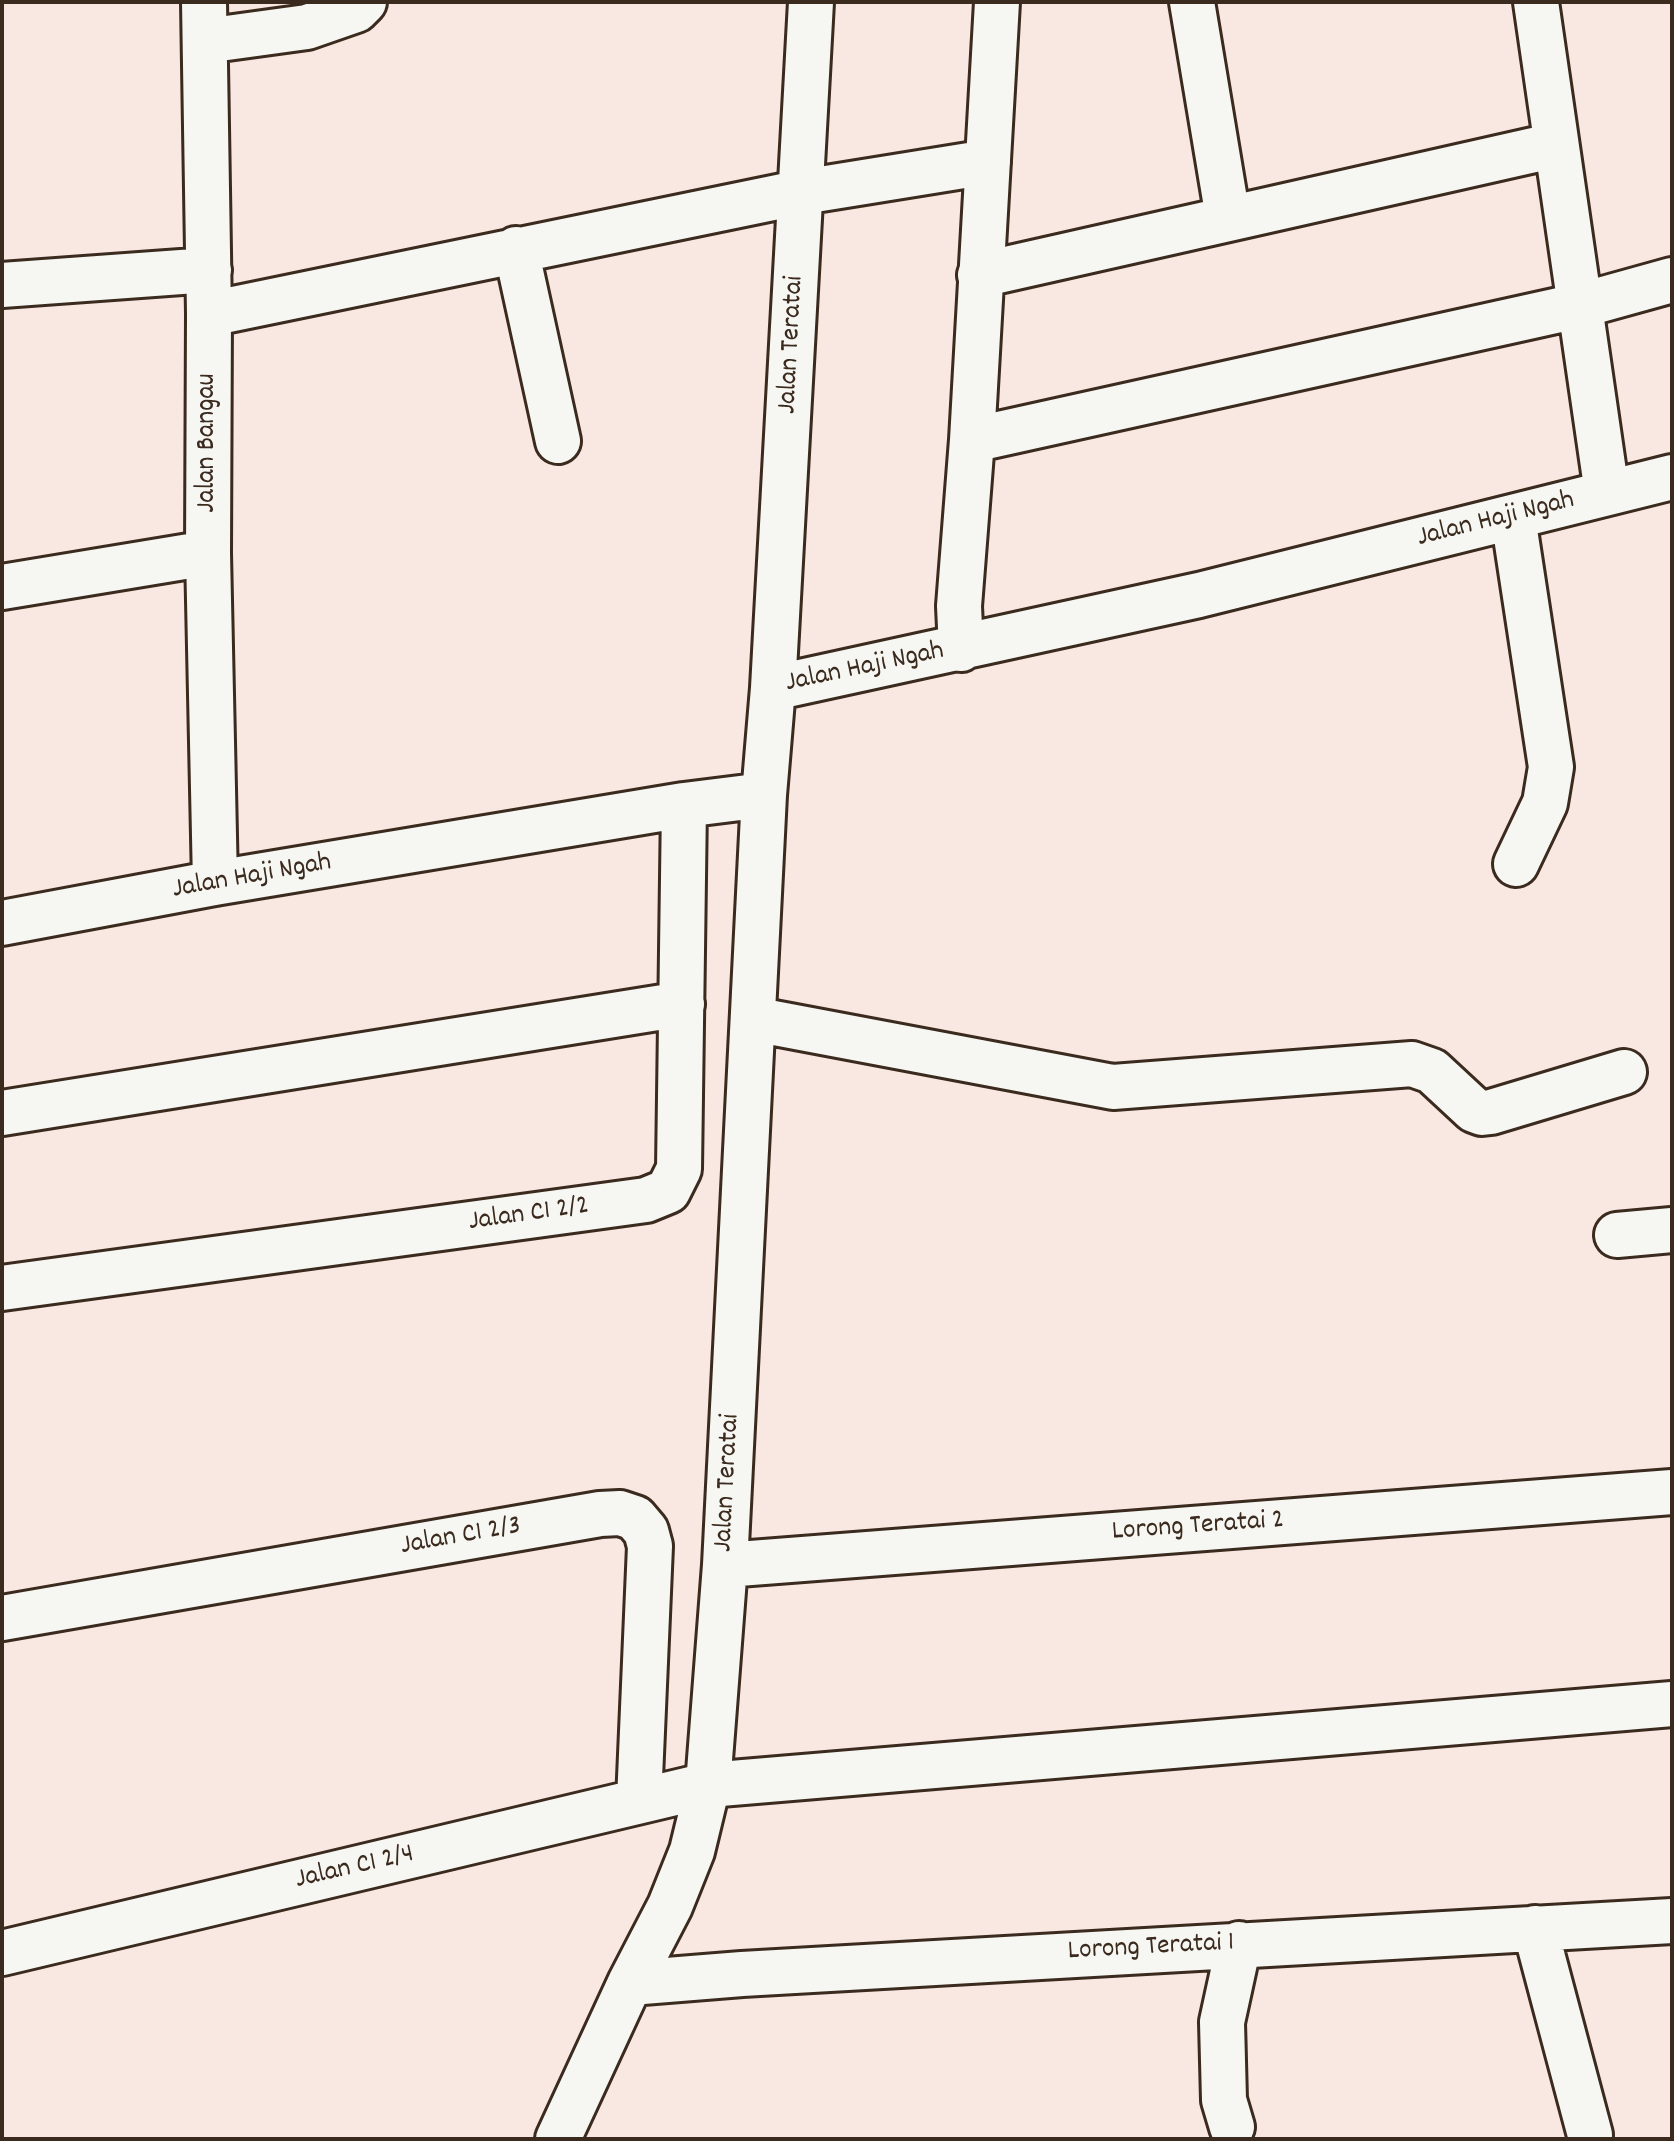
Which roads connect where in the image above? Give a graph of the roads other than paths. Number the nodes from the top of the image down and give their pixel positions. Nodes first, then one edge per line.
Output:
1 (364, 2) edge
2 (811, 2) edge
3 (997, 2) edge
4 (1192, 2) edge
5 (1536, 2) edge
6 (204, 22) edge
7 (1556, 145) junction
8 (988, 162) junction
9 (802, 192) junction
10 (1228, 218) junction
11 (516, 249) junction
12 (209, 270) junction
13 (980, 275) junction
14 (1672, 280) edge
15 (2, 285) edge
16 (1582, 305) junction
17 (209, 314) junction
18 (972, 440) junction
19 (558, 441) dead end
20 (1672, 477) edge
21 (1607, 493) junction
22 (1513, 517) junction
23 (208, 553) junction
24 (2, 587) edge
25 (961, 649) junction
26 (773, 688) junction
27 (764, 795) junction
28 (684, 805) junction
29 (1516, 864) dead end
30 (215, 883) junction
31 (2, 923) edge
32 (682, 1004) junction
33 (753, 1019) junction
34 (1624, 1072) dead end
35 (2, 1113) edge
36 (1672, 1230) edge
37 (1617, 1235) dead end
38 (2, 1288) edge
39 (1672, 1492) edge
40 (725, 1565) junction
41 (2, 1618) edge
42 (1672, 1704) edge
43 (708, 1785) junction
44 (639, 1801) junction
45 (1672, 1921) edge
46 (1535, 1928) junction
47 (1239, 1944) junction
48 (2, 1953) edge
49 (630, 1983) junction
50 (1232, 2127) dead end
51 (1590, 2135) dead end
52 (558, 2139) edge

1 - 6 street
2 - 9 street, Jalan Teratai
3 - 8 street
4 - 10 street
5 - 7 street
6 - 12 street, Jalan Bangau
7 - 10 street
7 - 16 street
8 - 9 street
8 - 13 street
9 - 11 street
9 - 26 street, Jalan Teratai
10 - 13 street
11 - 17 street
11 - 19 street
12 - 15 street
12 - 17 street, Jalan Bangau
13 - 18 street
14 - 16 street
16 - 18 street
16 - 21 street
17 - 23 street, Jalan Bangau
18 - 25 street
20 - 21 street, Jalan Haji Ngah
21 - 22 street, Jalan Haji Ngah
22 - 25 street, Jalan Haji Ngah
22 - 29 street
23 - 24 street
23 - 30 street, Jalan Bangau
25 - 26 street, Jalan Haji Ngah
26 - 27 street, Jalan Haji Ngah
27 - 28 street, Jalan Haji Ngah
27 - 33 street, Jalan Teratai
28 - 30 street, Jalan Haji Ngah
28 - 32 street, Jalan C1 2/2
30 - 31 street, Jalan Haji Ngah
32 - 35 street
32 - 38 street, Jalan C1 2/2
33 - 34 street
33 - 40 street, Jalan Teratai
36 - 37 street
39 - 40 street, Lorong Teratai 2
40 - 43 street, Jalan Teratai
41 - 44 street, Jalan C1 2/3
42 - 43 street, Jalan C1 2/4
43 - 44 street, Jalan C1 2/4
43 - 49 street, Jalan Teratai
44 - 48 street, Jalan C1 2/4
45 - 46 street, Lorong Teratai 1
46 - 47 street, Lorong Teratai 1
46 - 51 street
47 - 49 street, Lorong Teratai 1
47 - 50 street
49 - 52 street, Jalan Teratai

